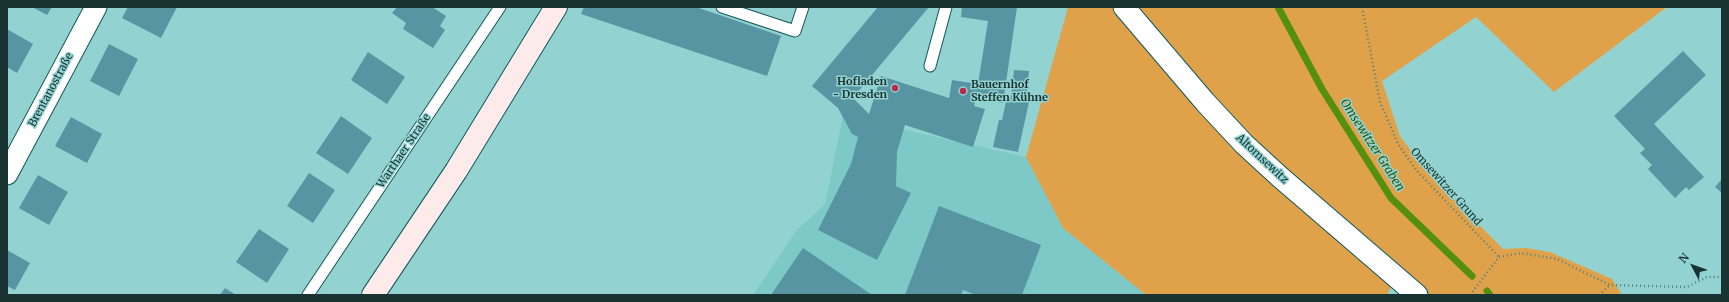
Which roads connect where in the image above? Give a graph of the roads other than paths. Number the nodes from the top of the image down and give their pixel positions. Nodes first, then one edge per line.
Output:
1 (96, 7) edge
2 (500, 7) edge
3 (556, 7) edge
4 (722, 7) edge
5 (803, 7) edge
6 (946, 7) edge
7 (1124, 7) edge
8 (930, 66) dead end
9 (7, 174) edge
10 (308, 295) edge
11 (372, 295) edge
12 (1417, 295) edge

1 - 9 street, Brentanostraße
2 - 10 lane, Warthaer Straße
3 - 11 street
4 - 5 lane
6 - 8 lane
7 - 12 street, Altomsewitz

